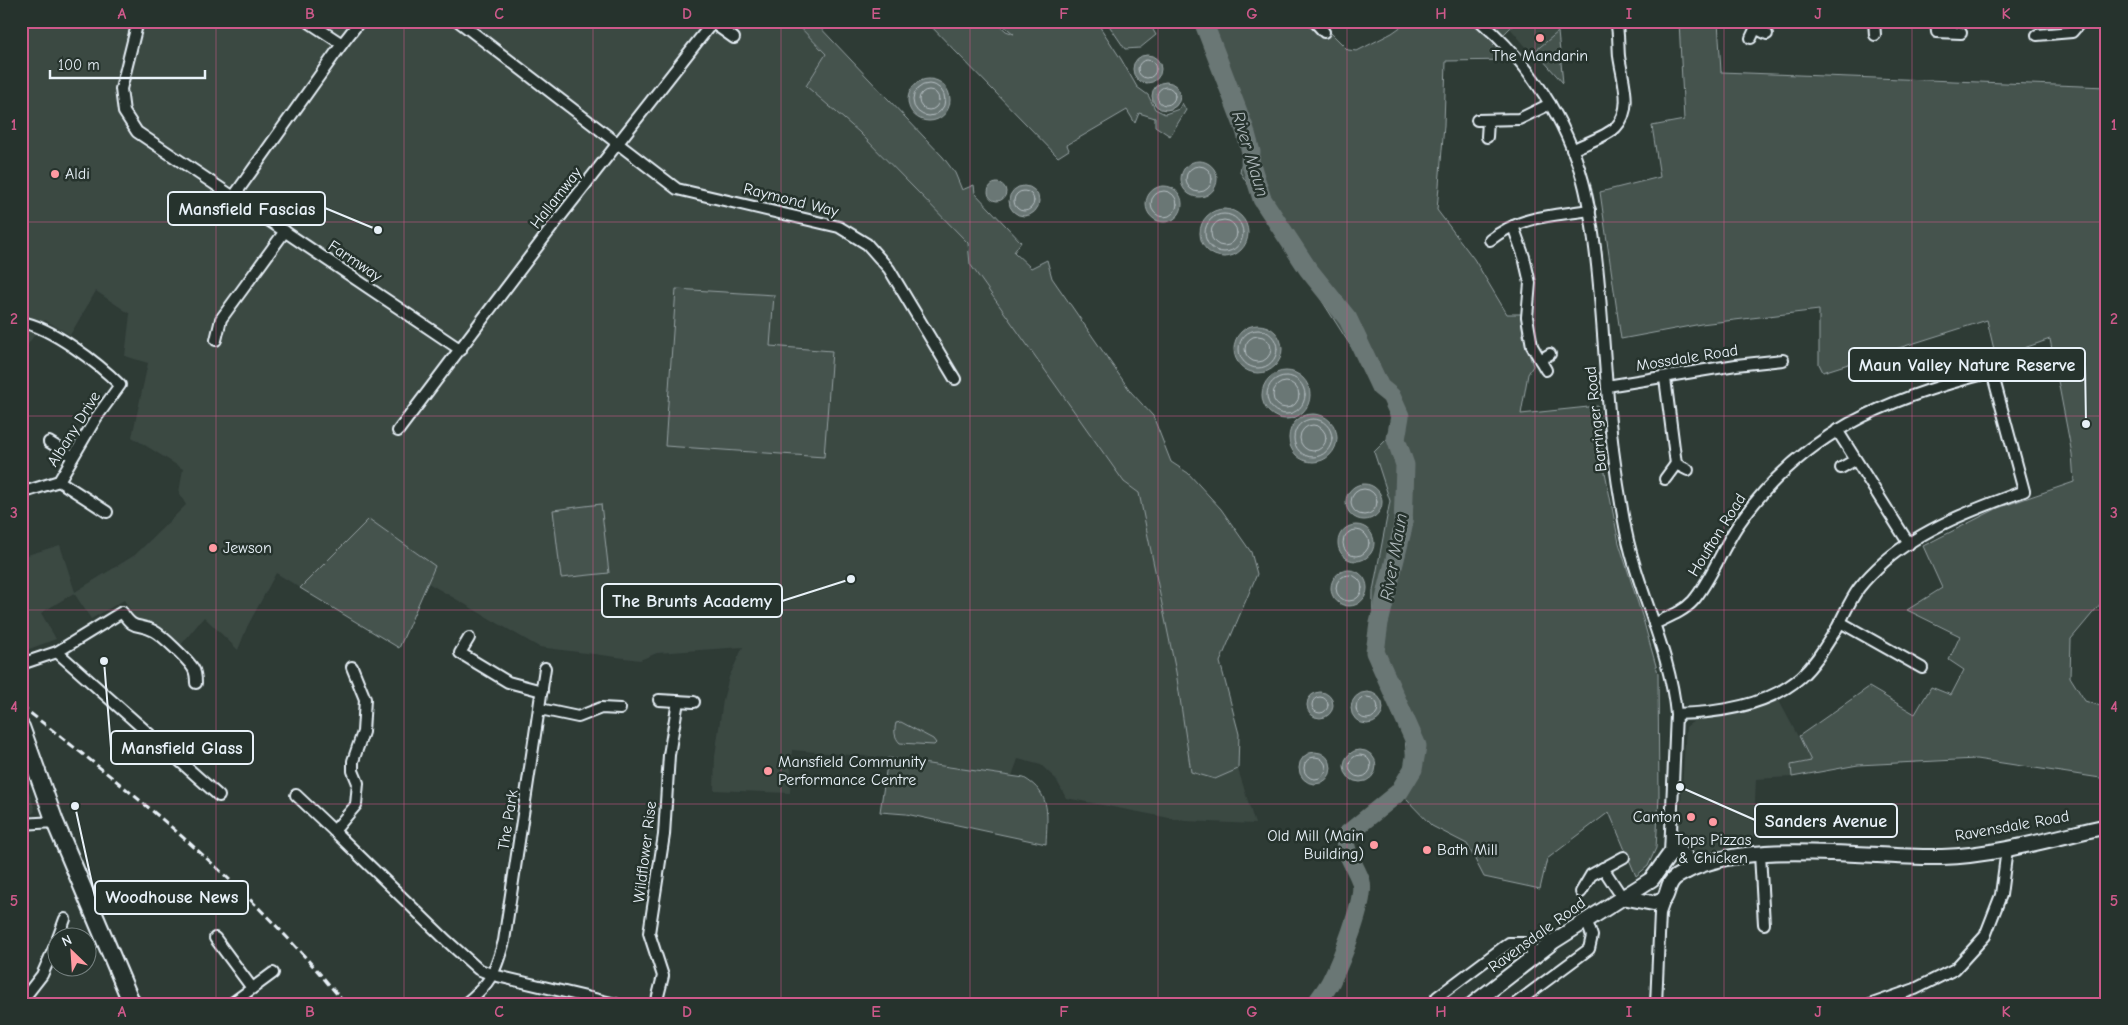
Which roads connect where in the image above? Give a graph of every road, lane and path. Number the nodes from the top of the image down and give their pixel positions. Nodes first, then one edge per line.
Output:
1 (138, 21) edge
2 (307, 21) edge
3 (360, 21) edge
4 (458, 21) edge
5 (1314, 21) edge
6 (1480, 21) edge
7 (1616, 21) edge
8 (1936, 21) edge
9 (2079, 21) edge
10 (711, 22) edge
11 (1871, 23) edge
12 (1758, 25) edge
13 (1324, 32) dead end
14 (1961, 33) dead end
15 (1767, 34) dead end
16 (1874, 35) dead end
17 (2037, 35) dead end
18 (734, 38) dead end
19 (1750, 38) dead end
20 (342, 44) junction
21 (1550, 104) junction
22 (1487, 137) dead end
23 (617, 143) junction
24 (1572, 150) junction
25 (234, 196) junction
26 (1590, 210) junction
27 (1513, 226) junction
28 (285, 231) junction
29 (1490, 240) dead end
30 (21, 322) edge
31 (216, 340) dead end
32 (461, 350) junction
33 (1550, 354) dead end
34 (1540, 360) junction
35 (1546, 370) dead end
36 (1774, 372) dead end
37 (1665, 378) junction
38 (955, 380) dead end
39 (1607, 386) junction
40 (1837, 430) junction
41 (398, 431) dead end
42 (50, 442) dead end
43 (72, 456) junction
44 (1855, 460) junction
45 (1676, 464) junction
46 (1841, 468) dead end
47 (1688, 470) dead end
48 (1665, 479) dead end
49 (59, 481) junction
50 (21, 493) edge
51 (107, 512) dead end
52 (1909, 544) junction
53 (1840, 622) junction
54 (1654, 624) junction
55 (469, 638) dead end
56 (57, 652) junction
57 (21, 664) edge
58 (352, 667) dead end
59 (545, 668) dead end
60 (1922, 668) dead end
61 (196, 683) dead end
62 (542, 691) junction
63 (659, 700) dead end
64 (678, 701) junction
65 (694, 702) dead end
66 (540, 709) junction
67 (620, 709) dead end
68 (1676, 714) junction
69 (21, 726) edge
70 (219, 796) dead end
71 (296, 796) dead end
72 (55, 822) junction
73 (21, 824) edge
74 (2107, 826) edge
75 (334, 831) junction
76 (2007, 849) junction
77 (1760, 854) junction
78 (1624, 857) dead end
79 (1677, 859) junction
80 (1604, 868) junction
81 (1649, 881) junction
82 (1581, 892) dead end
83 (1666, 892) junction
84 (1622, 897) junction
85 (1654, 906) junction
86 (65, 919) dead end
87 (1586, 920) junction
88 (1764, 924) dead end
89 (62, 928) edge
90 (215, 938) dead end
91 (1538, 954) junction
92 (48, 961) edge
93 (273, 973) dead end
94 (493, 975) junction
95 (252, 988) junction
96 (1437, 997) dead end
97 (21, 1002) edge
98 (132, 1004) edge
99 (231, 1004) edge
100 (466, 1004) edge
101 (616, 1004) edge
102 (656, 1004) edge
103 (1473, 1004) edge
104 (1515, 1004) edge
105 (1656, 1004) edge
106 (1872, 1004) edge

1 - 25 street, Farmway
2 - 20 street
3 - 20 street
4 - 23 street
5 - 13 street
6 - 21 street, Barringer Road
7 - 24 street
8 - 14 street
9 - 17 street
10 - 18 street
10 - 23 street
11 - 16 street
12 - 15 street
12 - 19 street
20 - 25 street
21 - 22 street
21 - 24 street, Barringer Road
23 - 32 street, Hallamway
23 - 38 street, Raymond Way
24 - 26 street, Barringer Road
25 - 28 street, Farmway
26 - 27 street
26 - 39 street, Barringer Road
27 - 29 street
27 - 34 street
28 - 31 street
28 - 32 street, Farmway
30 - 43 street, Albany Drive
32 - 41 street, Hallamway
33 - 34 street
34 - 35 street
36 - 37 street, Mossdale Road
37 - 39 street, Mossdale Road
37 - 45 street
39 - 54 street, Barringer Road
40 - 44 street
40 - 52 street, Houfton Road
40 - 54 street, Houfton Road
42 - 43 street
43 - 49 street, Albany Drive
44 - 46 street
44 - 52 street
45 - 47 street
45 - 48 street
49 - 50 street, Albany Drive
49 - 51 street
52 - 53 street
53 - 60 street
53 - 68 street
54 - 68 street, Barringer Road
55 - 62 street
56 - 57 street
56 - 61 street
56 - 70 street
58 - 75 street
59 - 62 street, The Park
62 - 66 street, The Park
63 - 64 street
64 - 65 street
64 - 102 street, Wildflower Rise
66 - 67 street
66 - 94 street, The Park
68 - 79 street, Barringer Road
69 - 72 highway
71 - 75 street
72 - 73 street
72 - 98 highway
74 - 76 main road, Ravensdale Road
75 - 94 street
76 - 77 main road, Ravensdale Road
76 - 106 street
77 - 79 main road, Ravensdale Road
77 - 88 street
78 - 80 street
79 - 81 main road, Ravensdale Road
79 - 83 main road
80 - 82 street
80 - 84 street
81 - 83 main road
81 - 84 main road, Ravensdale Road
81 - 85 main road
83 - 85 main road
84 - 85 main road
84 - 87 main road, Ravensdale Road
85 - 105 street
86 - 89 street
87 - 91 main road, Ravensdale Road
87 - 104 street
90 - 95 street
91 - 96 street
91 - 103 main road, Ravensdale Road
92 - 97 street
93 - 95 street
94 - 100 street
94 - 101 street
95 - 99 street

